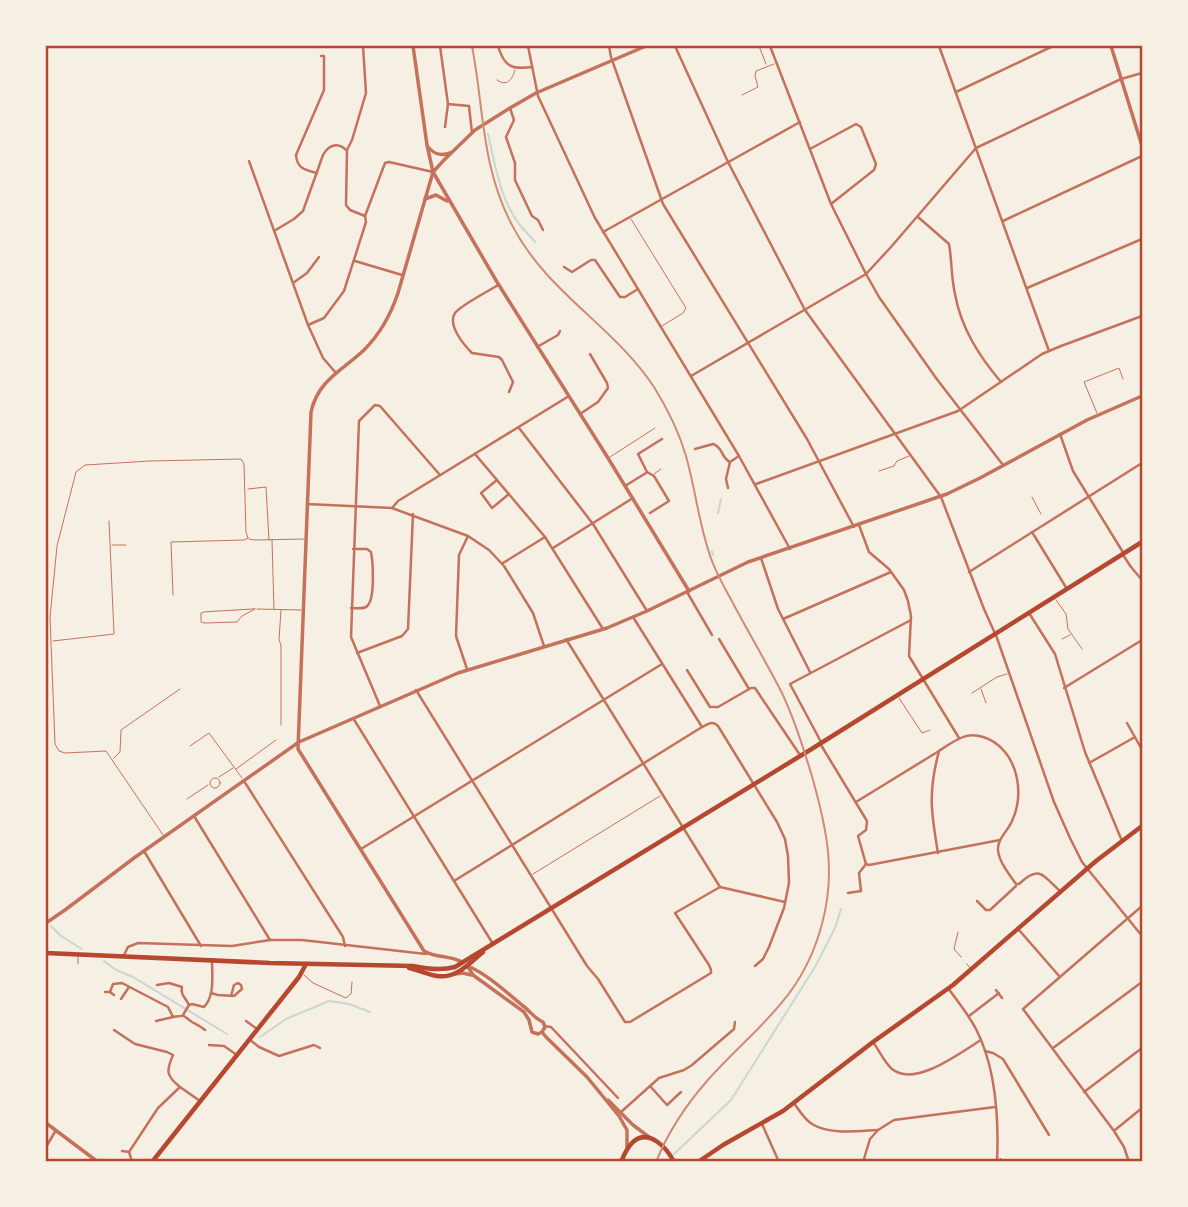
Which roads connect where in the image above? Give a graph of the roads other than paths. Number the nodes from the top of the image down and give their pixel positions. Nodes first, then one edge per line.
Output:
1 (363, 46) edge
2 (413, 46) edge
3 (440, 46) edge
4 (498, 46) edge
5 (528, 46) edge
6 (609, 46) edge
7 (646, 46) edge
8 (675, 46) edge
9 (759, 46) edge
10 (770, 46) edge
11 (939, 46) edge
12 (1053, 46) edge
13 (1111, 46) edge
14 (321, 56) dead end
15 (612, 60) junction
16 (776, 63) junction
17 (767, 66) junction
18 (532, 67) junction
19 (516, 68) junction
20 (1143, 73) edge
21 (1121, 79) junction
22 (497, 80) dead end
23 (956, 92) junction
24 (537, 93) junction
25 (742, 95) dead end
26 (448, 104) junction
27 (510, 108) junction
28 (800, 122) junction
29 (445, 127) dead end
30 (473, 131) junction
31 (427, 145) junction
32 (1143, 146) edge
33 (976, 148) junction
34 (810, 149) junction
35 (347, 150) junction
36 (452, 152) junction
37 (1143, 156) edge
38 (249, 161) dead end
39 (728, 162) junction
40 (433, 172) junction
41 (317, 173) junction
42 (662, 199) junction
43 (425, 200) junction
44 (449, 202) junction
45 (831, 204) junction
46 (366, 216) junction
47 (917, 216) junction
48 (630, 217) junction
49 (1003, 221) junction
50 (543, 230) dead end
51 (274, 231) junction
52 (603, 232) junction
53 (1143, 239) edge
54 (319, 257) dead end
55 (355, 261) junction
56 (564, 267) dead end
57 (866, 274) junction
58 (403, 275) junction
59 (293, 283) junction
60 (498, 285) junction
61 (1027, 288) junction
62 (638, 289) junction
63 (805, 310) junction
64 (1143, 316) edge
65 (307, 326) junction
66 (661, 327) junction
67 (560, 331) dead end
68 (748, 343) junction
69 (537, 347) junction
70 (1049, 351) junction
71 (590, 354) dead end
72 (336, 373) junction
73 (691, 376) junction
74 (1123, 379) dead end
75 (1001, 382) junction
76 (509, 392) dead end
77 (569, 396) junction
78 (1143, 396) edge
79 (961, 409) junction
80 (580, 414) junction
81 (1097, 415) junction
82 (519, 428) junction
83 (654, 428) dead end
84 (896, 434) junction
85 (1060, 434) junction
86 (662, 439) dead end
87 (695, 449) dead end
88 (475, 454) junction
89 (911, 455) junction
90 (739, 456) junction
91 (608, 458) junction
92 (819, 461) junction
93 (730, 462) junction
94 (1143, 463) edge
95 (1003, 465) junction
96 (662, 469) dead end
97 (879, 471) dead end
98 (647, 472) junction
99 (440, 475) junction
100 (654, 476) junction
101 (497, 480) junction
102 (756, 485) junction
103 (625, 486) junction
104 (728, 488) dead end
105 (245, 489) junction
106 (509, 494) junction
107 (940, 496) junction
108 (1089, 496) junction
109 (1032, 497) dead end
110 (633, 498) junction
111 (675, 499) dead end
112 (669, 501) junction
113 (307, 504) junction
114 (355, 505) junction
115 (392, 508) junction
116 (650, 513) dead end
117 (413, 514) junction
118 (1041, 514) dead end
119 (109, 520) dead end
120 (593, 524) junction
121 (856, 526) junction
122 (1032, 532) junction
123 (468, 536) junction
124 (248, 537) junction
125 (545, 537) junction
126 (306, 539) junction
127 (268, 540) junction
128 (272, 540) junction
129 (1143, 542) edge
130 (110, 545) junction
131 (126, 545) dead end
132 (553, 548) junction
133 (354, 549) junction
134 (790, 549) junction
135 (1123, 554) junction
136 (761, 558) junction
137 (502, 564) junction
138 (891, 572) junction
139 (969, 572) junction
140 (1143, 580) edge
141 (1067, 589) junction
142 (688, 591) junction
143 (173, 596) dead end
144 (1054, 597) junction
145 (351, 608) junction
146 (255, 609) junction
147 (274, 609) junction
148 (281, 610) junction
149 (304, 610) junction
150 (647, 611) junction
151 (1029, 613) junction
152 (633, 617) junction
153 (783, 619) junction
154 (911, 620) junction
155 (603, 629) junction
156 (995, 634) junction
157 (1072, 634) junction
158 (712, 635) dead end
159 (566, 639) junction
160 (719, 639) dead end
161 (1062, 639) dead end
162 (1143, 640) edge
163 (50, 641) junction
164 (544, 646) junction
165 (1082, 649) dead end
166 (356, 653) junction
167 (662, 664) junction
168 (467, 669) junction
169 (687, 670) dead end
170 (810, 672) junction
171 (1009, 673) junction
172 (923, 679) junction
173 (981, 688) junction
174 (1064, 688) junction
175 (749, 689) junction
176 (180, 690) dead end
177 (416, 690) junction
178 (972, 693) dead end
179 (897, 695) junction
180 (604, 699) junction
181 (986, 703) dead end
182 (380, 706) junction
183 (353, 718) junction
184 (1127, 723) dead end
185 (281, 724) dead end
186 (702, 727) junction
187 (930, 730) dead end
188 (300, 732) junction
189 (1135, 737) junction
190 (959, 738) junction
191 (307, 739) junction
192 (276, 740) dead end
193 (297, 743) junction
194 (820, 743) junction
195 (190, 746) dead end
196 (1141, 748) edge
197 (939, 751) junction
198 (800, 755) junction
199 (112, 759) junction
200 (1089, 763) junction
201 (643, 764) junction
202 (234, 768) junction
203 (217, 778) junction
204 (472, 780) junction
205 (244, 781) junction
206 (753, 784) junction
207 (209, 785) junction
208 (662, 794) junction
209 (187, 799) dead end
210 (856, 802) junction
211 (413, 815) junction
212 (194, 816) junction
213 (1143, 826) edge
214 (683, 827) junction
215 (164, 837) junction
216 (1000, 840) junction
217 (1122, 841) junction
218 (512, 845) junction
219 (361, 849) junction
220 (144, 851) junction
221 (938, 853) junction
222 (866, 864) junction
223 (1087, 869) junction
224 (531, 876) junction
225 (454, 881) junction
226 (1017, 884) junction
227 (720, 887) junction
228 (1061, 892) junction
229 (848, 894) dead end
230 (977, 901) dead end
231 (785, 902) junction
232 (1143, 906) edge
233 (551, 909) junction
234 (1128, 918) junction
235 (46, 923) edge
236 (1019, 930) junction
237 (958, 932) dead end
238 (1143, 936) edge
239 (270, 940) junction
240 (493, 944) junction
241 (201, 946) junction
242 (345, 946) junction
243 (46, 953) edge
244 (78, 954) junction
245 (428, 954) junction
246 (123, 957) junction
247 (476, 957) junction
248 (961, 957) dead end
249 (212, 961) junction
250 (78, 964) dead end
251 (306, 964) junction
252 (465, 964) junction
253 (967, 964) dead end
254 (398, 966) junction
255 (755, 966) dead end
256 (479, 970) junction
257 (972, 970) junction
258 (302, 973) junction
259 (452, 975) junction
260 (473, 975) junction
261 (1060, 977) junction
262 (352, 982) dead end
263 (1143, 982) edge
264 (157, 985) dead end
265 (129, 986) junction
266 (948, 988) junction
267 (211, 993) junction
268 (114, 995) dead end
269 (231, 996) dead end
270 (1002, 998) dead end
271 (121, 999) dead end
272 (189, 1005) junction
273 (183, 1015) junction
274 (969, 1016) junction
275 (173, 1017) junction
276 (536, 1020) junction
277 (156, 1021) dead end
278 (246, 1021) dead end
279 (735, 1022) dead end
280 (530, 1024) junction
281 (544, 1026) junction
282 (114, 1030) dead end
283 (205, 1030) dead end
284 (257, 1030) junction
285 (542, 1032) junction
286 (118, 1033) junction
287 (115, 1037) dead end
288 (249, 1039) junction
289 (981, 1040) junction
290 (873, 1042) junction
291 (209, 1045) dead end
292 (320, 1048) dead end
293 (1053, 1048) junction
294 (1143, 1048) edge
295 (985, 1051) junction
296 (237, 1055) junction
297 (650, 1086) junction
298 (180, 1087) junction
299 (599, 1091) junction
300 (681, 1092) dead end
301 (1084, 1092) junction
302 (618, 1098) dead end
303 (200, 1101) junction
304 (794, 1103) junction
305 (995, 1107) junction
306 (1143, 1108) edge
307 (621, 1112) junction
308 (46, 1123) edge
309 (762, 1124) junction
310 (56, 1130) junction
311 (878, 1130) junction
312 (1114, 1131) junction
313 (1049, 1135) dead end
314 (649, 1138) junction
315 (46, 1147) edge
316 (628, 1147) junction
317 (122, 1151) dead end
318 (130, 1152) junction
319 (131, 1158) dead end
320 (997, 1159) edge
321 (98, 1161) edge
322 (152, 1161) edge
323 (621, 1161) edge
324 (674, 1161) edge
325 (698, 1161) edge
326 (779, 1161) edge
327 (863, 1161) edge
328 (1004, 1161) edge
329 (1129, 1161) edge

1 - 35 street
2 - 31 street
3 - 26 street
4 - 19 street
5 - 18 street
6 - 15 street
7 - 15 street
8 - 39 street
9 - 17 lane
10 - 16 street
11 - 23 street
12 - 23 street
13 - 21 street
14 - 41 street
15 - 24 street
15 - 42 street
16 - 17 lane
16 - 28 street
17 - 25 lane
18 - 19 street
18 - 24 street
19 - 22 lane
20 - 21 street
21 - 32 street
21 - 33 street
23 - 33 street
24 - 27 street
24 - 52 street
26 - 29 street
26 - 30 street
27 - 30 street
27 - 50 street
28 - 34 street
28 - 39 street
30 - 36 street
31 - 36 street
31 - 40 street
33 - 47 street
33 - 49 street
34 - 45 street
34 - 45 street
35 - 41 street
35 - 46 street
36 - 40 street
37 - 49 street
38 - 51 street
39 - 42 street
39 - 63 street
40 - 43 street
40 - 44 street
40 - 46 street
41 - 51 street
42 - 48 street
42 - 68 street
43 - 44 street
43 - 58 street
44 - 60 street
45 - 57 street
46 - 55 street
47 - 57 street
47 - 75 street
48 - 52 street
48 - 66 lane
49 - 61 street
51 - 59 street
52 - 62 street
53 - 61 street
54 - 59 street
55 - 58 street
55 - 65 street
56 - 62 street
57 - 63 street
57 - 79 street
58 - 72 street
59 - 65 street
60 - 69 street
60 - 76 street
61 - 70 street
62 - 66 street
63 - 68 street
63 - 84 street
64 - 70 street
65 - 72 street
66 - 73 street
67 - 69 street
68 - 73 street
68 - 92 street
69 - 77 street
70 - 75 street
71 - 80 street
72 - 113 street
73 - 90 street
74 - 81 lane
75 - 79 street
77 - 80 street
77 - 82 street
78 - 81 street
79 - 84 street
79 - 95 street
80 - 91 street
81 - 85 street
82 - 88 street
82 - 120 street
83 - 91 lane
84 - 89 street
84 - 92 street
85 - 95 street
85 - 108 street
86 - 98 street
87 - 93 street
88 - 99 street
88 - 101 street
89 - 97 lane
89 - 107 street
90 - 93 street
90 - 102 street
91 - 103 street
92 - 102 street
92 - 121 street
93 - 104 street
94 - 108 street
95 - 107 street
96 - 100 lane
98 - 100 street
98 - 103 street
99 - 114 street
99 - 115 street
100 - 112 street
101 - 106 street
101 - 106 street
102 - 134 street
103 - 110 street
105 - 124 lane
105 - 127 lane
105 - 163 lane
106 - 125 street
107 - 121 street
107 - 139 street
108 - 122 street
108 - 135 street
109 - 118 lane
110 - 120 street
110 - 142 street
111 - 112 lane
112 - 116 street
113 - 114 street
113 - 126 street
114 - 115 street
114 - 133 street
115 - 117 street
117 - 123 street
117 - 166 street
119 - 130 lane
120 - 132 street
120 - 150 street
121 - 134 street
121 - 138 street
122 - 139 street
122 - 141 street
123 - 137 street
123 - 168 street
124 - 127 lane
124 - 143 lane
125 - 132 street
125 - 137 street
126 - 128 lane
126 - 149 street
127 - 128 lane
128 - 147 lane
129 - 135 main road
130 - 131 lane
130 - 163 lane
132 - 155 street
133 - 145 street
133 - 145 street
134 - 136 street
135 - 140 street
135 - 141 main road
136 - 142 street
136 - 153 street
137 - 164 street
138 - 153 street
138 - 154 street
139 - 156 street
141 - 144 main road
142 - 150 street
142 - 158 street
144 - 151 main road
144 - 157 lane
145 - 166 street
146 - 146 lane
146 - 147 lane
147 - 148 lane
148 - 149 lane
148 - 185 lane
149 - 188 street
150 - 152 street
151 - 156 main road
151 - 174 street
152 - 155 street
152 - 167 street
153 - 170 street
154 - 170 street
154 - 172 street
155 - 159 street
156 - 171 street
156 - 172 main road
157 - 161 lane
157 - 165 lane
159 - 164 street
159 - 180 street
160 - 175 street
162 - 174 street
163 - 199 lane
164 - 168 street
166 - 182 street
167 - 180 street
167 - 186 street
168 - 177 street
169 - 175 street
170 - 194 street
171 - 173 lane
171 - 223 street
172 - 179 main road
172 - 190 street
173 - 178 lane
173 - 181 lane
174 - 200 street
175 - 198 street
176 - 199 lane
177 - 182 street
177 - 204 street
179 - 187 lane
179 - 194 main road
180 - 201 street
180 - 204 street
182 - 183 street
183 - 191 street
183 - 211 street
184 - 189 street
186 - 201 street
186 - 206 street
188 - 191 street
188 - 193 street
189 - 196 street
189 - 200 street
190 - 197 street
190 - 216 street
191 - 193 street
192 - 202 lane
193 - 205 street
193 - 219 street
194 - 198 main road
194 - 210 street
195 - 202 lane
197 - 210 street
197 - 221 street
198 - 206 main road
199 - 215 lane
200 - 217 street
201 - 208 street
201 - 218 street
202 - 203 lane
202 - 205 lane
203 - 207 lane
203 - 207 lane
204 - 211 street
204 - 218 street
205 - 212 street
205 - 242 street
206 - 214 main road
206 - 231 street
207 - 209 lane
208 - 214 street
208 - 224 lane
210 - 222 street
211 - 219 street
211 - 225 street
212 - 215 street
212 - 239 street
213 - 217 main road
214 - 227 street
214 - 233 main road
215 - 220 street
216 - 221 street
216 - 226 street
217 - 223 main road
218 - 224 street
218 - 225 street
219 - 245 street
220 - 235 street
220 - 241 street
221 - 222 street
222 - 229 street
223 - 228 main road
223 - 234 street
224 - 233 street
225 - 240 street
226 - 228 street
226 - 230 street
227 - 231 street
227 - 233 street
228 - 236 main road
231 - 255 street
232 - 234 street
233 - 240 main road
234 - 238 street
234 - 261 street
236 - 257 main road
236 - 261 street
237 - 248 lane
239 - 241 street
239 - 242 street
240 - 247 main road
240 - 252 main road
241 - 246 street
242 - 245 street
243 - 244 main road
244 - 246 main road
244 - 250 lane
245 - 252 street
246 - 249 main road
247 - 252 main road
247 - 256 street
249 - 251 main road
249 - 267 street
251 - 254 main road
251 - 258 main road
252 - 254 main road
252 - 256 street
252 - 259 main road
252 - 260 street
253 - 257 lane
254 - 259 main road
256 - 276 street
257 - 266 main road
258 - 262 lane
258 - 284 main road
259 - 260 street
260 - 280 street
261 - 293 street
263 - 293 street
264 - 272 street
265 - 268 street
265 - 271 street
265 - 275 street
266 - 274 street
266 - 290 main road
267 - 269 street
267 - 272 street
270 - 274 street
272 - 273 street
273 - 275 street
273 - 283 street
274 - 289 street
275 - 277 street
276 - 280 street
276 - 281 street
278 - 284 street
279 - 297 street
280 - 285 street
281 - 285 street
281 - 302 street
282 - 286 street
284 - 288 main road
285 - 299 street
286 - 287 street
286 - 298 street
288 - 292 street
288 - 296 main road
289 - 290 street
289 - 295 street
290 - 304 main road
291 - 296 street
293 - 301 street
294 - 301 street
295 - 305 street
295 - 313 street
296 - 303 main road
297 - 300 street
297 - 307 street
298 - 303 street
298 - 318 street
299 - 307 street
299 - 316 street
301 - 312 street
303 - 322 main road
304 - 309 main road
304 - 311 street
305 - 311 street
305 - 320 street
306 - 312 street
307 - 314 street
308 - 310 street
309 - 325 main road
309 - 326 street
310 - 315 street
310 - 321 street
311 - 327 street
312 - 329 street
314 - 316 main road
314 - 324 main road
316 - 323 main road
317 - 318 street
318 - 319 street
320 - 328 lane

